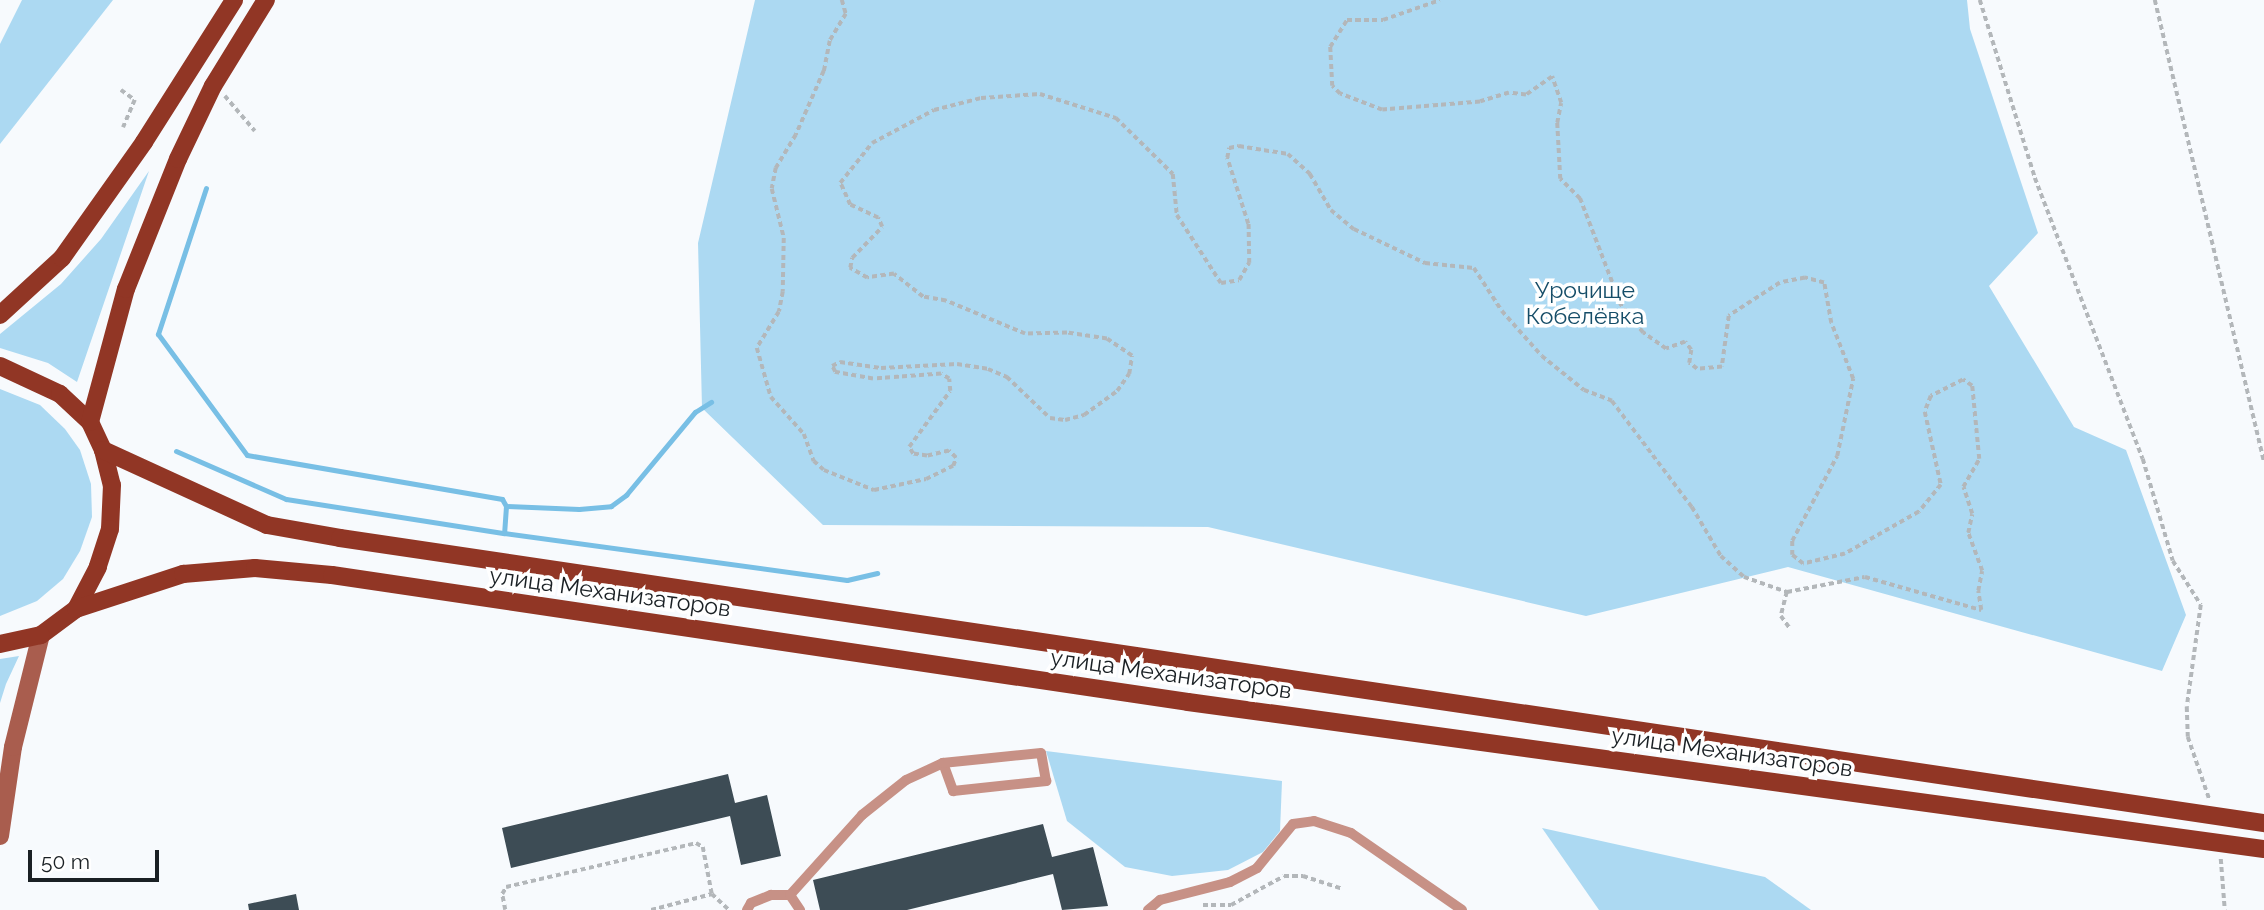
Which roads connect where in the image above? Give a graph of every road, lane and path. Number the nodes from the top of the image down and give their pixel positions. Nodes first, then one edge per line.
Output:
1 (234, 0) edge
2 (266, 0) edge
3 (842, 0) edge
4 (1440, 0) edge
5 (1980, 0) edge
6 (2155, 0) edge
7 (213, 86) junction
8 (121, 90) dead end
9 (123, 128) dead end
10 (255, 131) dead end
11 (0, 314) edge
12 (0, 366) edge
13 (90, 422) junction
14 (103, 450) junction
15 (2264, 462) edge
16 (1787, 592) junction
17 (76, 609) junction
18 (1789, 627) dead end
19 (41, 635) junction
20 (0, 644) edge
21 (943, 763) junction
22 (2212, 816) junction
23 (2264, 823) edge
24 (0, 836) edge
25 (2219, 843) junction
26 (2264, 849) edge
27 (1341, 888) dead end
28 (712, 894) junction
29 (790, 895) junction
30 (1197, 905) dead end
31 (505, 910) edge
32 (651, 910) edge
33 (729, 910) edge
34 (747, 910) edge
35 (800, 910) edge
36 (1148, 910) edge
37 (1462, 910) edge
38 (2225, 910) edge

1 - 11 main road
2 - 7 main road
3 - 16 path
4 - 16 path
5 - 22 path
6 - 15 path
7 - 10 path
7 - 13 main road
8 - 9 path
12 - 13 main road
13 - 14 main road
14 - 17 main road
14 - 22 main road, улица Механизаторов
16 - 18 path
17 - 19 main road
17 - 25 main road, улица Механизаторов
19 - 20 main road
19 - 24 main road
21 - 21 lane
21 - 29 lane
22 - 23 main road, улица Механизаторов
25 - 26 main road, улица Механизаторов
25 - 38 path
27 - 30 path
28 - 31 path
28 - 32 path
28 - 33 path
29 - 34 lane
29 - 35 lane
36 - 37 lane

